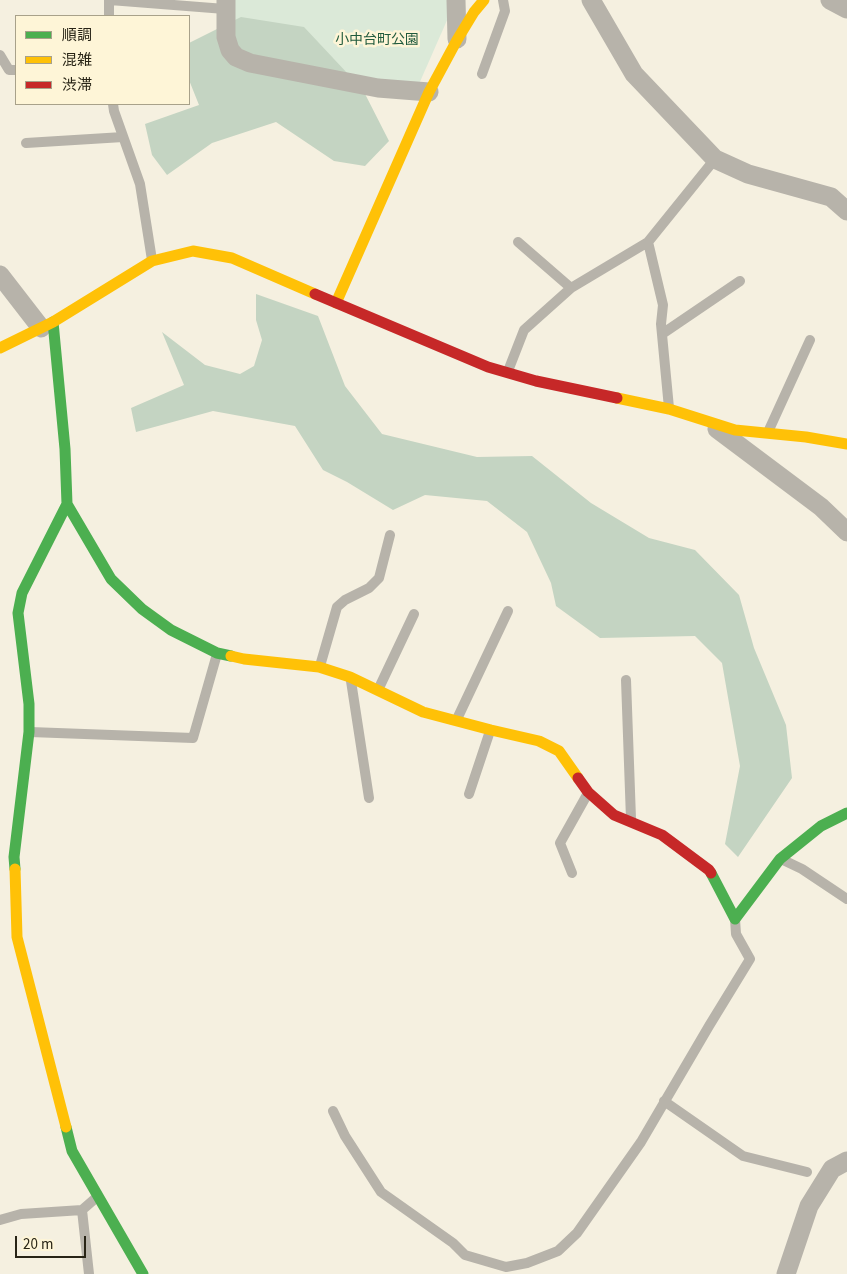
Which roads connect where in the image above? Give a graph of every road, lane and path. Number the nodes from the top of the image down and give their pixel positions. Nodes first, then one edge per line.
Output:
1 (109, 0) edge
2 (456, 0) edge
3 (484, 0) edge
4 (503, 0) edge
5 (591, 0) edge
6 (830, 0) edge
7 (225, 5) edge
8 (847, 9) edge
9 (109, 15) edge
10 (457, 40) junction
11 (0, 56) edge
12 (15, 70) edge
13 (482, 74) dead end
14 (429, 92) junction
15 (113, 105) edge
16 (123, 137) junction
17 (26, 142) dead end
18 (715, 159) junction
19 (847, 211) edge
20 (518, 242) dead end
21 (648, 242) junction
22 (152, 261) junction
23 (0, 276) edge
24 (740, 281) dead end
25 (571, 288) junction
26 (336, 303) junction
27 (47, 325) junction
28 (662, 334) junction
29 (810, 340) dead end
30 (0, 348) edge
31 (508, 372) junction
32 (669, 409) junction
33 (706, 421) junction
34 (768, 433) junction
35 (847, 444) edge
36 (68, 504) junction
37 (847, 532) edge
38 (390, 535) dead end
39 (508, 612) dead end
40 (414, 614) dead end
41 (217, 653) junction
42 (319, 667) junction
43 (350, 677) junction
44 (626, 680) dead end
45 (378, 691) junction
46 (456, 720) junction
47 (491, 730) junction
48 (29, 732) junction
49 (588, 792) junction
50 (469, 794) dead end
51 (369, 798) dead end
52 (847, 813) edge
53 (631, 823) junction
54 (780, 859) junction
55 (572, 873) dead end
56 (847, 899) edge
57 (735, 918) junction
58 (9, 938) edge
59 (664, 1101) junction
60 (334, 1111) dead end
61 (847, 1161) edge
62 (807, 1172) dead end
63 (98, 1196) junction
64 (82, 1210) junction
65 (0, 1220) edge
66 (506, 1271) edge
67 (89, 1274) edge
68 (143, 1274) edge
69 (786, 1274) edge

1 - 7 lane
1 - 9 lane
2 - 10 street
3 - 10 street
4 - 13 lane
5 - 18 street
6 - 8 street
7 - 14 street
10 - 14 street
11 - 12 lane
14 - 26 street
15 - 16 lane
16 - 17 lane
16 - 22 lane
18 - 19 street
18 - 21 lane
20 - 25 lane
21 - 25 lane
21 - 28 lane
22 - 26 street
22 - 27 street
23 - 27 street
24 - 28 lane
25 - 31 lane
26 - 31 street
27 - 30 street
27 - 36 street
28 - 32 lane
29 - 34 lane
31 - 32 street
32 - 33 street
33 - 34 street
33 - 37 street
34 - 35 street
36 - 41 street
36 - 48 street
38 - 42 lane
39 - 46 lane
40 - 45 lane
41 - 42 street
41 - 48 lane
42 - 43 street
43 - 45 street
43 - 51 lane
44 - 53 lane
45 - 46 street
46 - 47 street
47 - 49 street
47 - 50 lane
48 - 58 street
49 - 53 street
49 - 55 lane
52 - 54 street
53 - 57 street
54 - 56 lane
54 - 57 street
57 - 59 lane
58 - 63 street
59 - 62 lane
59 - 66 lane
60 - 66 lane
61 - 69 street
63 - 64 lane
63 - 68 street
64 - 65 lane
64 - 67 lane

